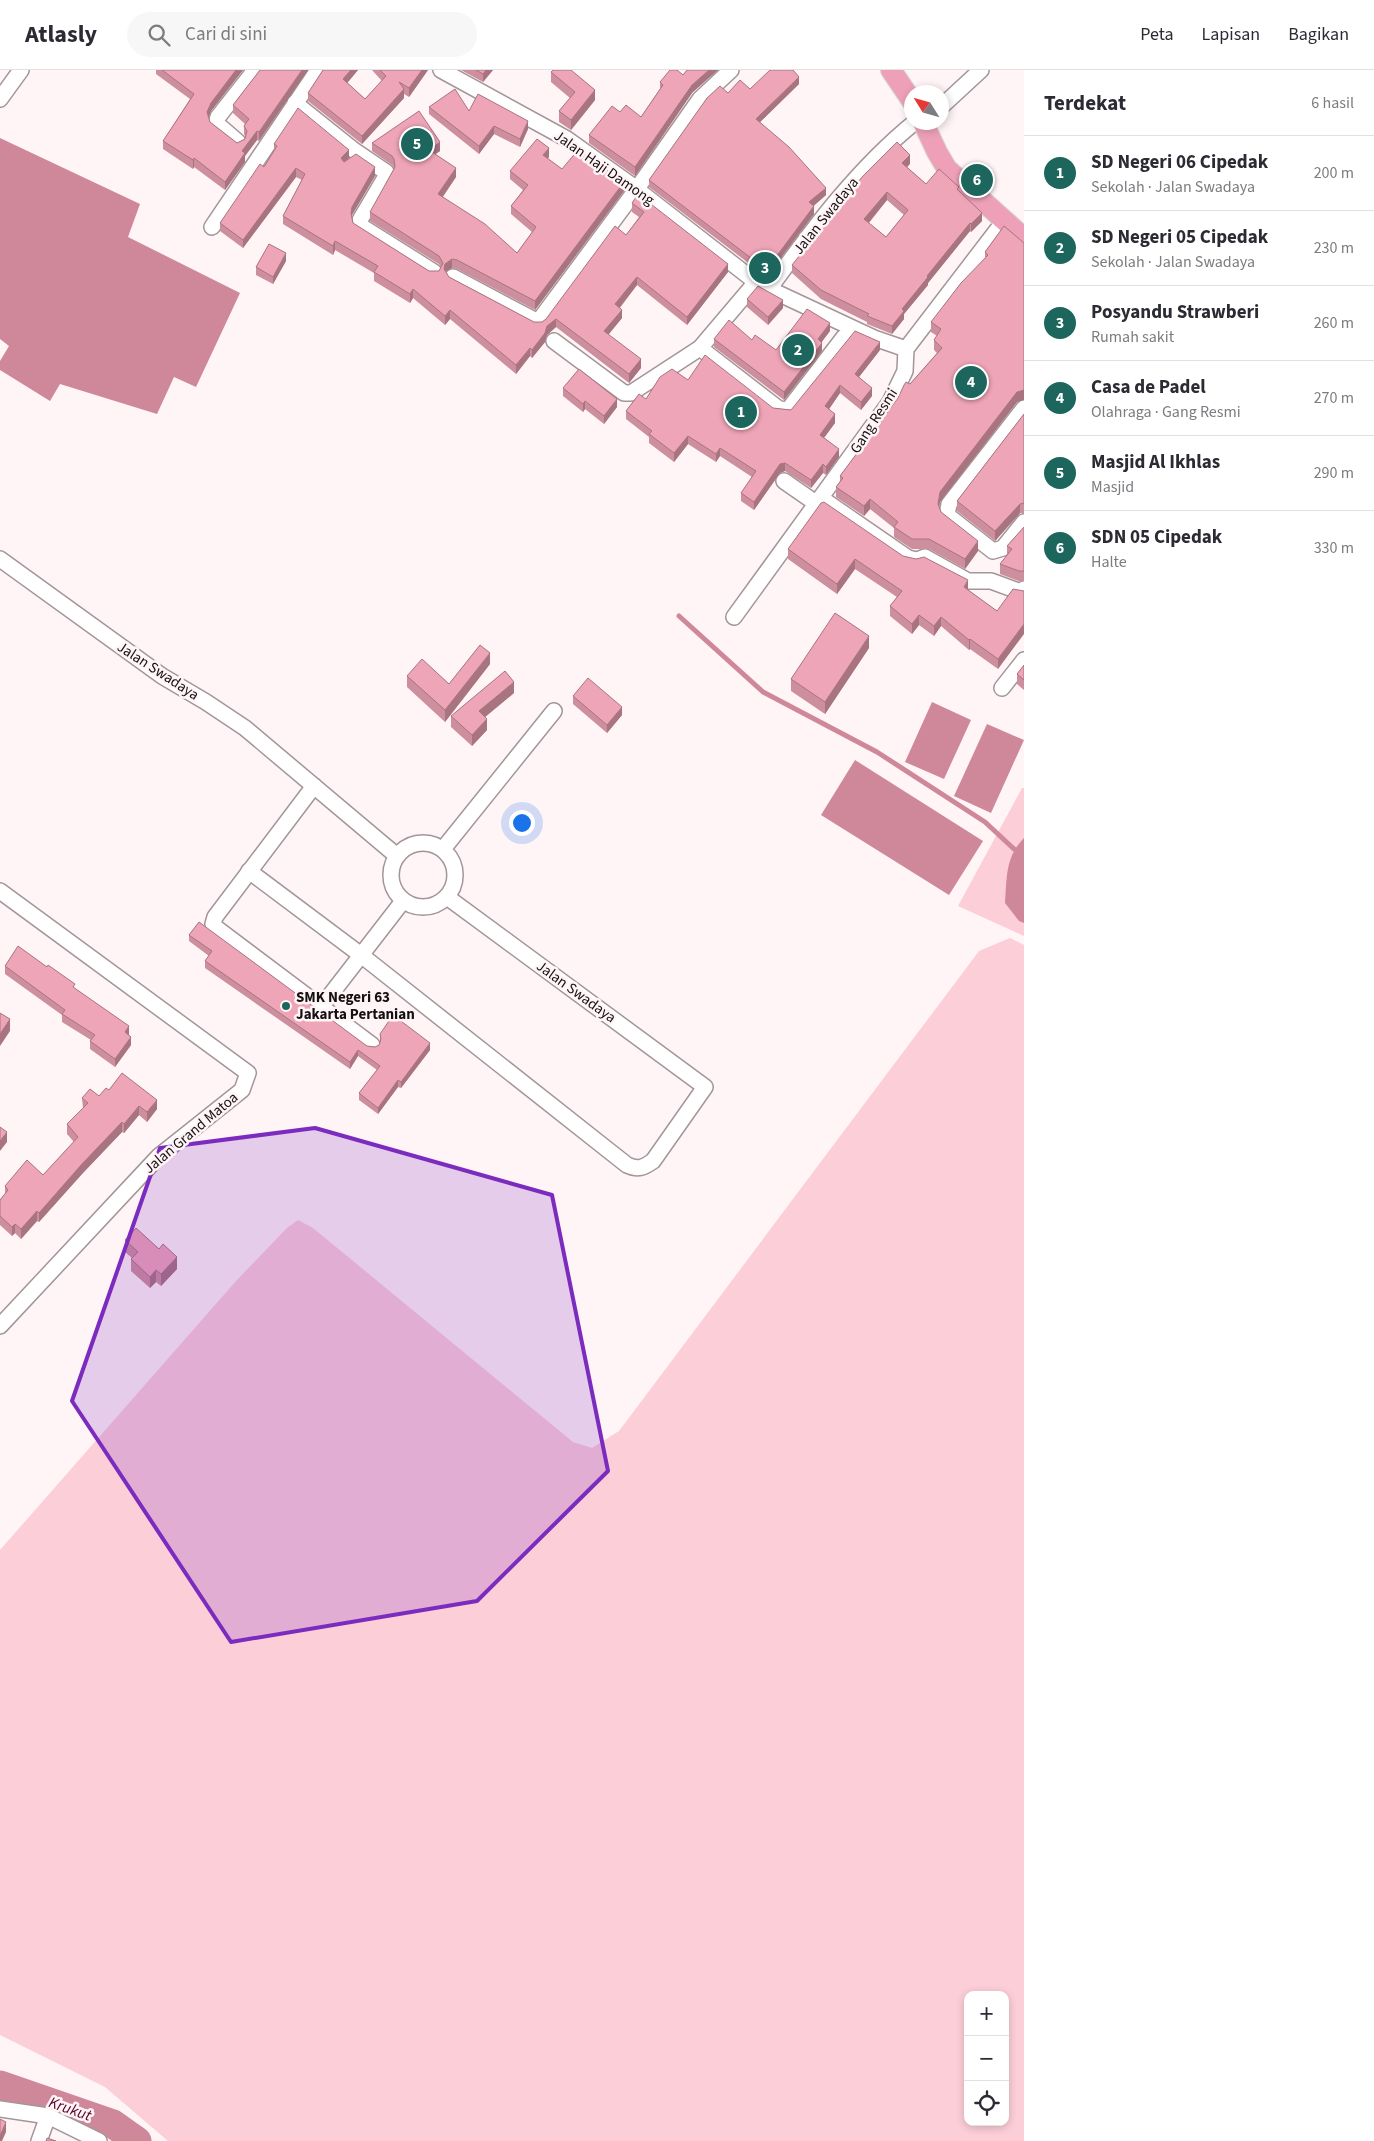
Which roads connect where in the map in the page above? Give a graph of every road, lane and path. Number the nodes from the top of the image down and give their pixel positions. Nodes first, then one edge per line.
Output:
1 (21, 70) edge
2 (255, 70) edge
3 (318, 70) edge
4 (441, 70) edge
5 (731, 70) edge
6 (891, 70) edge
7 (981, 70) edge
8 (904, 89) edge
9 (0, 99) edge
10 (949, 100) edge
11 (295, 103) junction
12 (906, 130) edge
13 (927, 130) edge
14 (238, 142) edge
15 (636, 190) junction
16 (1004, 221) junction
17 (212, 227) dead end
18 (1024, 238) edge
19 (434, 272) edge
20 (453, 276) dead end
21 (763, 285) junction
22 (844, 337) dead end
23 (554, 341) dead end
24 (700, 348) junction
25 (906, 349) junction
26 (1024, 408) edge
27 (784, 482) dead end
28 (819, 501) junction
29 (1024, 522) edge
30 (0, 559) edge
31 (1024, 589) edge
32 (734, 617) dead end
33 (1024, 660) edge
34 (1002, 688) dead end
35 (554, 711) dead end
36 (314, 786) junction
37 (443, 849) junction
38 (397, 856) junction
39 (249, 871) junction
40 (0, 890) edge
41 (447, 897) junction
42 (403, 901) junction
43 (360, 955) junction
44 (321, 1007) junction
45 (372, 1045) edge
46 (0, 1326) edge
47 (0, 2109) edge
48 (48, 2116) junction
49 (39, 2141) edge
50 (99, 2141) edge

1 - 9 street
2 - 14 street
3 - 11 street
4 - 15 street, Jalan Haji Damong
5 - 15 street
6 - 8 main road
7 - 10 street
11 - 17 street
11 - 19 street
12 - 21 street, Jalan Swadaya
13 - 16 main road
15 - 20 street
15 - 21 street, Jalan Haji Damong
16 - 18 main road
16 - 25 street
21 - 24 street, Jalan Swadaya
21 - 25 street, Jalan Haji Damong
22 - 24 street
23 - 24 street, Jalan Swadaya
25 - 28 street, Gang Resmi
26 - 29 street
27 - 28 street
28 - 31 street
28 - 32 street, Gang Resmi
30 - 36 street, Jalan Swadaya
33 - 34 street
35 - 37 street
36 - 38 street, Jalan Swadaya
36 - 39 street
37 - 38 street
37 - 41 street
38 - 42 street
39 - 43 street
39 - 44 street
40 - 46 street, Jalan Grand Matoa
41 - 42 street
41 - 43 street, Jalan Swadaya
42 - 43 street
43 - 44 street
44 - 45 street
47 - 48 street
48 - 49 street
48 - 50 street

